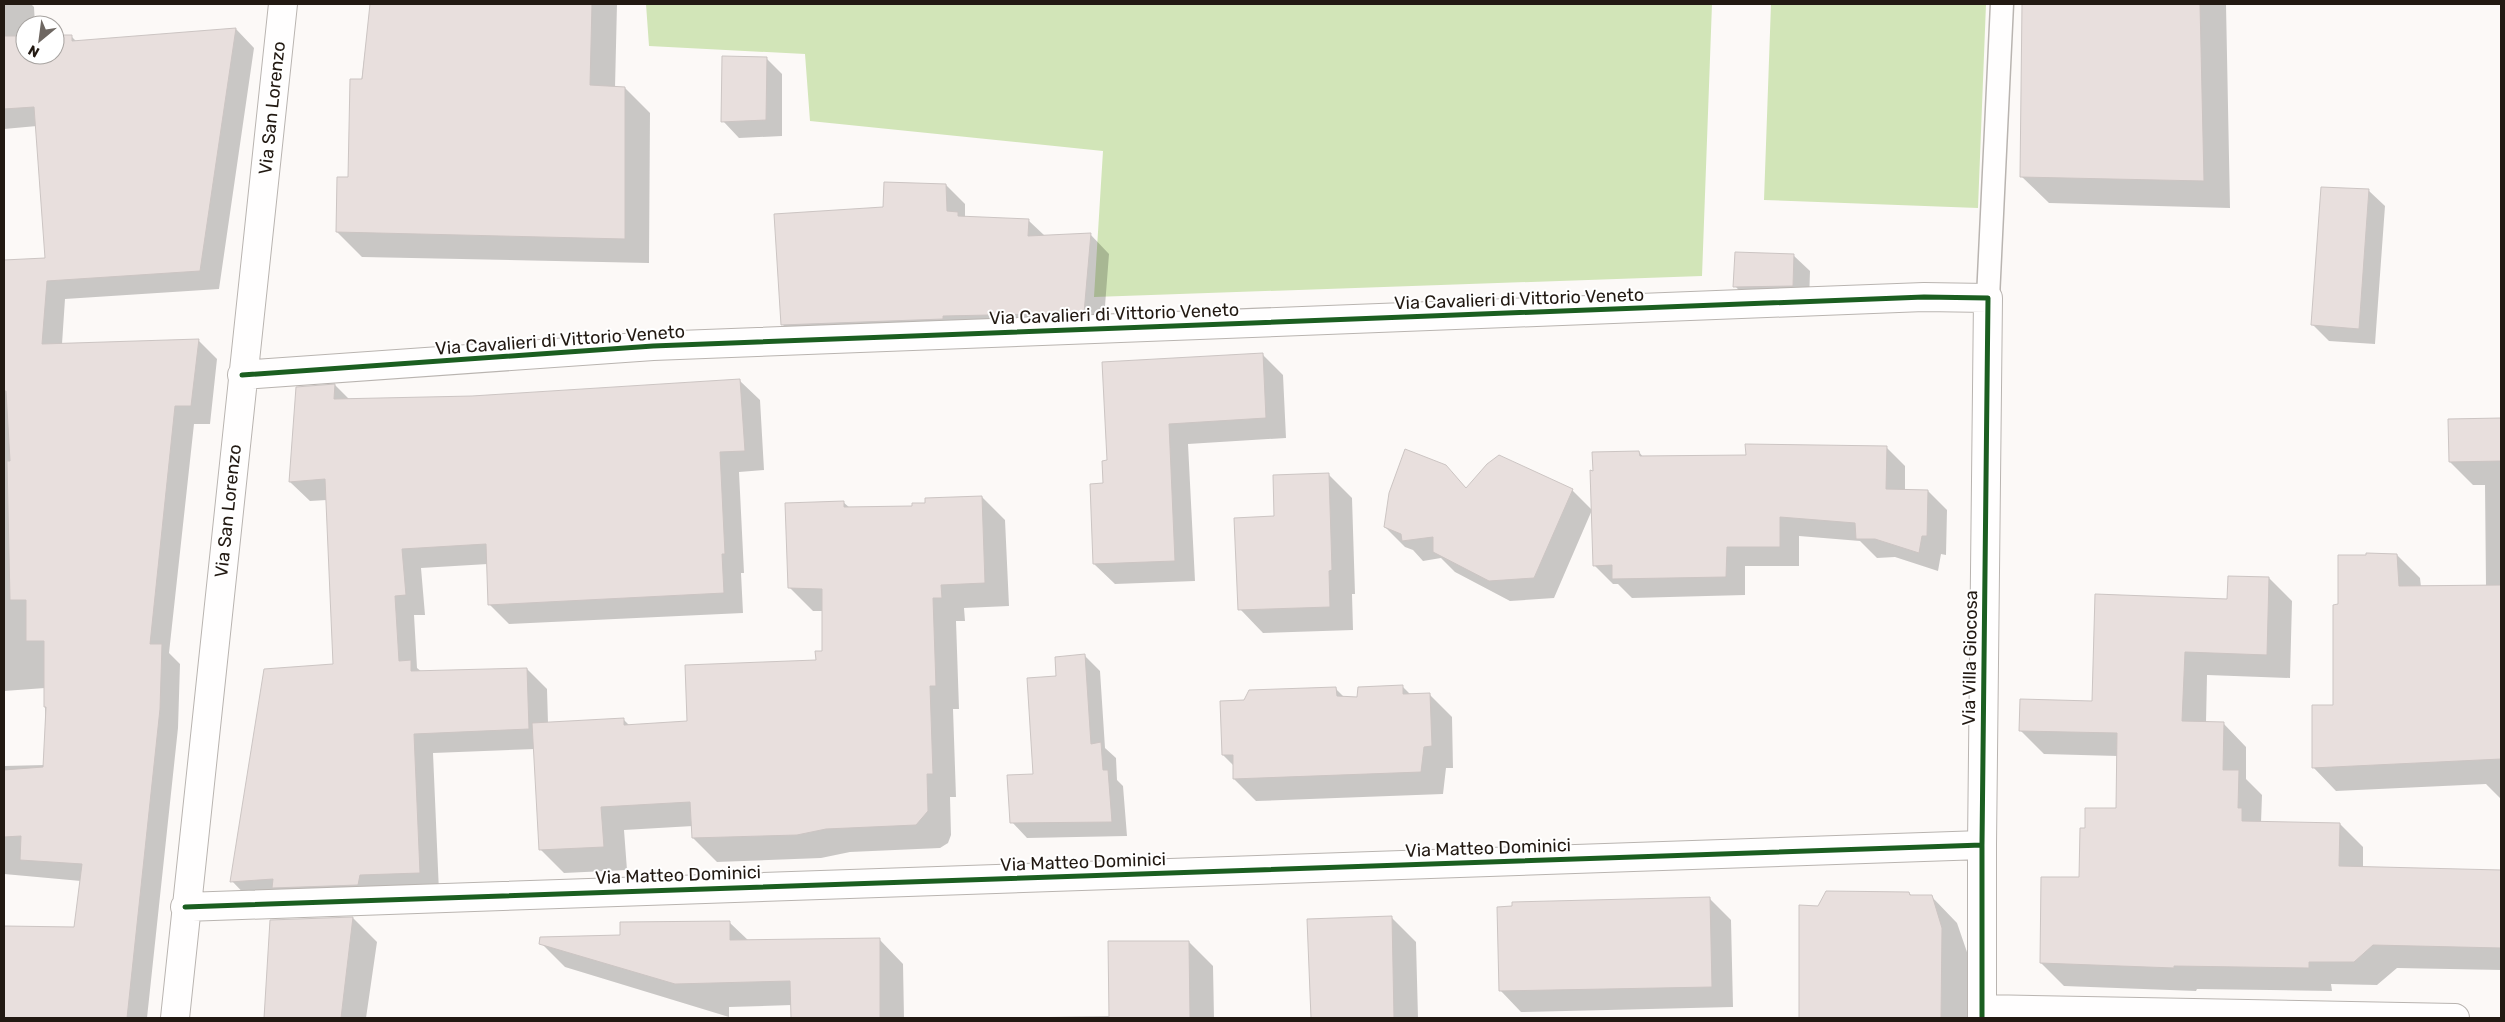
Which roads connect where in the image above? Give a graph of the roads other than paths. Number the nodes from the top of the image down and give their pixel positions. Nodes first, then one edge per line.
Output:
1 (283, 4) edge
2 (2002, 4) edge
3 (1988, 298) junction
4 (242, 375) junction
5 (1982, 845) junction
6 (185, 907) junction
7 (1982, 1013) edge
8 (175, 1018) edge
9 (2455, 1018) edge

1 - 4 street, Via San Lorenzo
2 - 3 lane
3 - 4 street, Via Cavalieri di Vittorio Veneto
3 - 5 street, Via Villa Giocosa
4 - 6 street, Via San Lorenzo
5 - 6 street, Via Matteo Dominici
5 - 7 street, Via Villa Giocosa
6 - 8 street, Via San Lorenzo
7 - 9 street

